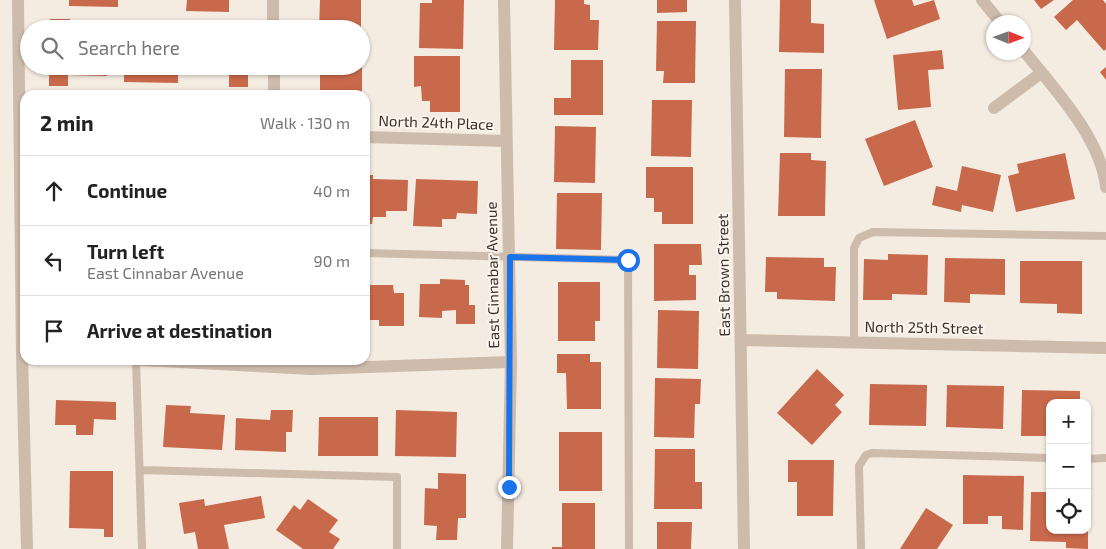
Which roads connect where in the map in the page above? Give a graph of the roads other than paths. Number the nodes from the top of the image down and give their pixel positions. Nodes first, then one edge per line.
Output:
1 (18, 0) edge
2 (273, 0) edge
3 (504, 0) edge
4 (735, 0) edge
5 (982, 0) edge
6 (994, 15) edge
7 (273, 20) edge
8 (1031, 60) edge
9 (20, 62) edge
10 (1042, 73) junction
11 (20, 75) edge
12 (274, 75) edge
13 (21, 90) edge
14 (274, 90) edge
15 (994, 108) dead end
16 (370, 137) edge
17 (506, 141) junction
18 (1106, 186) edge
19 (1106, 236) edge
20 (370, 253) edge
21 (510, 257) junction
22 (741, 340) junction
23 (854, 342) junction
24 (1106, 348) edge
25 (510, 362) junction
26 (24, 365) edge
27 (136, 365) edge
28 (236, 365) edge
29 (1046, 458) edge
30 (1106, 458) edge
31 (1091, 459) edge
32 (141, 470) junction
33 (27, 549) edge
34 (142, 549) edge
35 (397, 549) edge
36 (507, 549) edge
37 (629, 549) edge
38 (744, 549) edge
39 (860, 549) edge

1 - 9 street
2 - 7 street
3 - 17 street, East Cinnabar Avenue
4 - 22 street, East Brown Street
5 - 6 street
8 - 10 street
10 - 15 street
10 - 18 street
11 - 13 street
12 - 14 street
16 - 17 street, North 24th Place
17 - 21 street, East Cinnabar Avenue
19 - 23 lane
20 - 21 lane
21 - 25 street, East Cinnabar Avenue
21 - 37 lane
22 - 23 street, North 25th Street
22 - 38 street, East Brown Street
23 - 24 street, North 25th Street
25 - 28 street
25 - 36 street, East Cinnabar Avenue
26 - 33 street
27 - 32 lane
29 - 39 lane
30 - 31 lane
32 - 34 lane
32 - 35 lane

